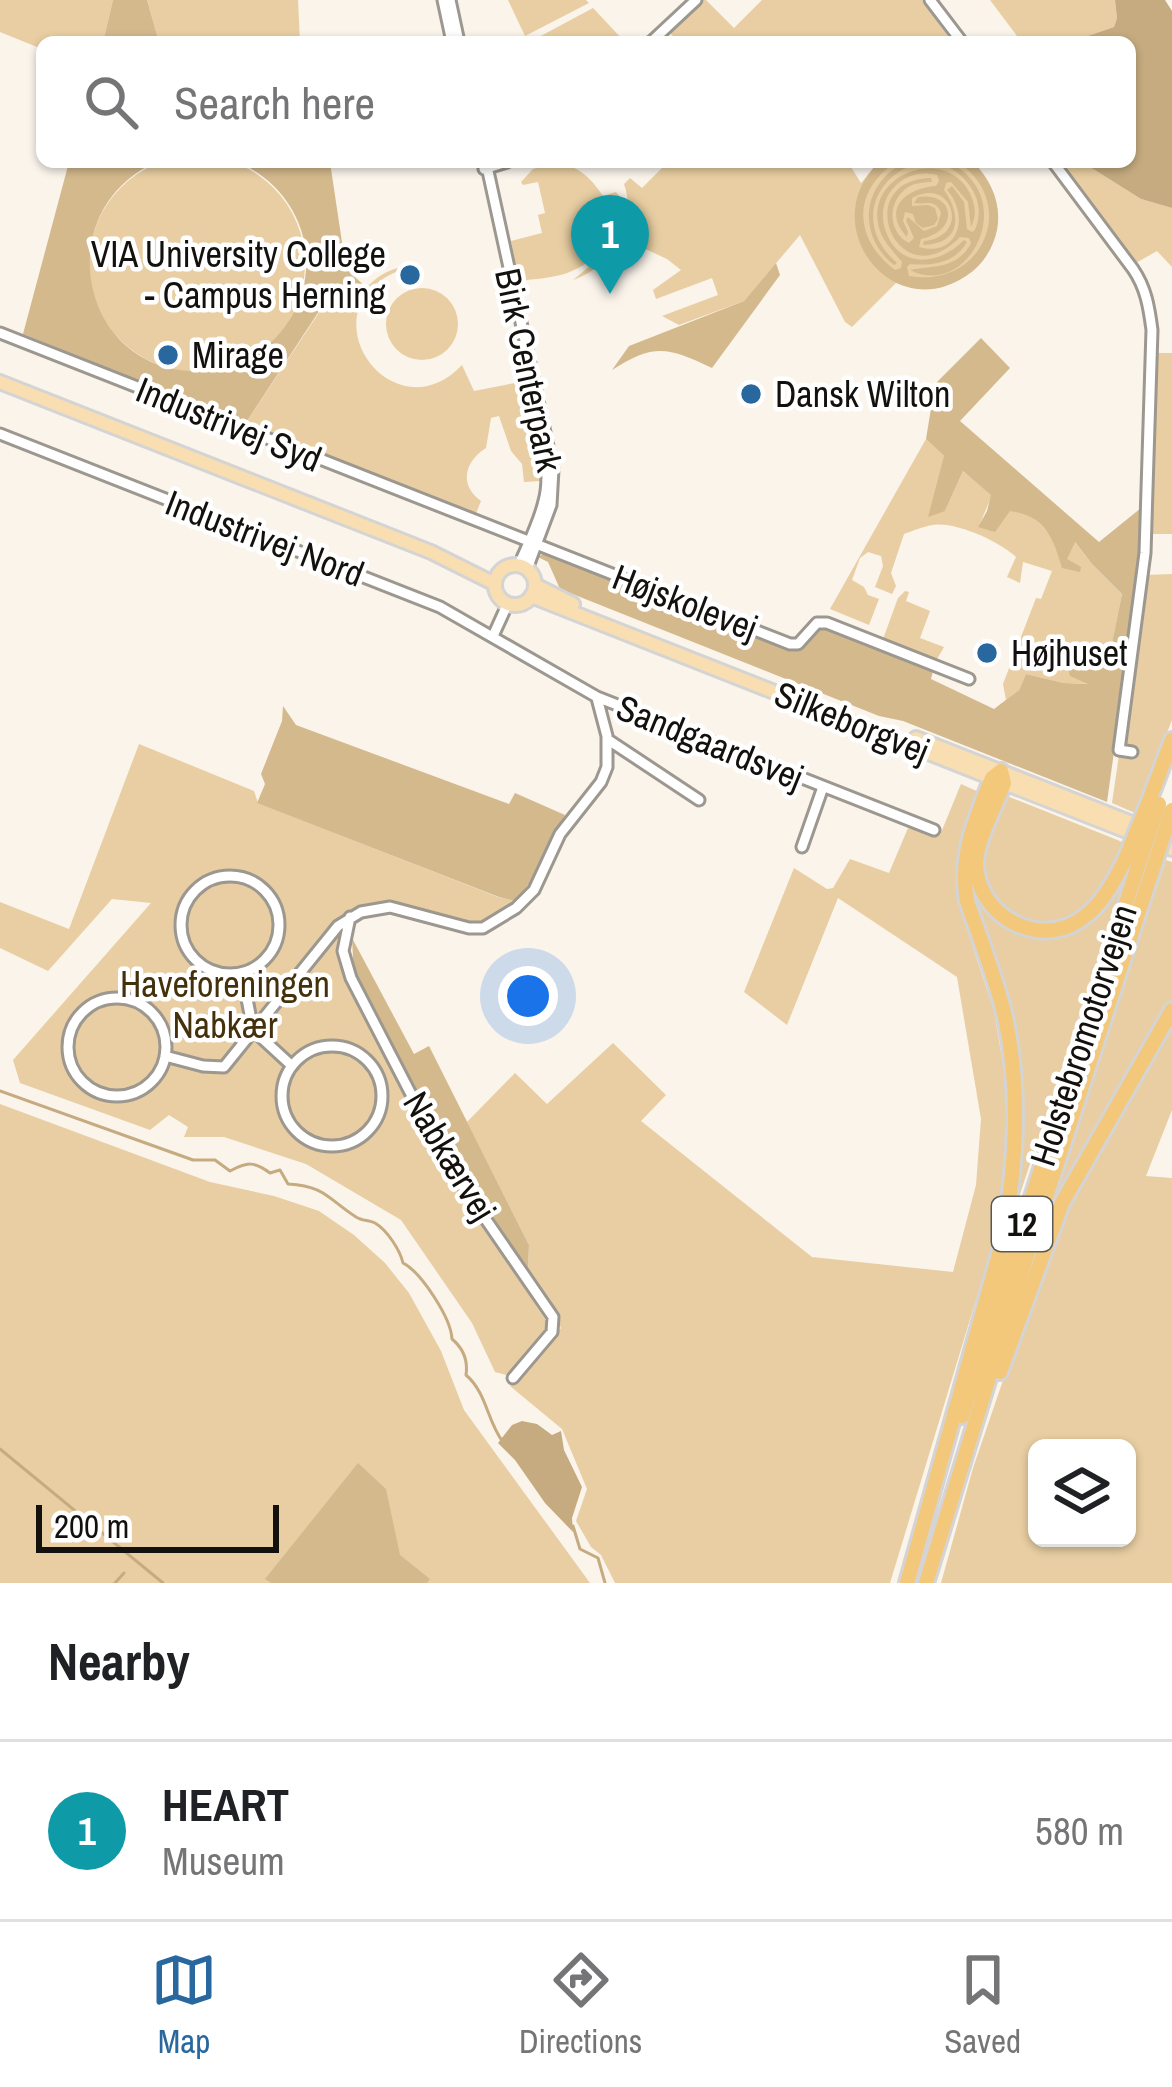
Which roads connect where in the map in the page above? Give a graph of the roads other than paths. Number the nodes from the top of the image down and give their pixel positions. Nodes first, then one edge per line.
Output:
1 (447, 0) edge
2 (696, 0) edge
3 (930, 0) edge
4 (455, 36) edge
5 (657, 36) edge
6 (957, 36) edge
7 (484, 168) edge
8 (1058, 168) edge
9 (0, 333) edge
10 (0, 382) edge
11 (0, 434) edge
12 (533, 543) junction
13 (523, 567) junction
14 (498, 577) junction
15 (533, 591) junction
16 (508, 603) junction
17 (493, 636) junction
18 (969, 679) dead end
19 (597, 697) junction
20 (607, 740) junction
21 (1172, 740) edge
22 (1132, 752) dead end
23 (1172, 764) edge
24 (999, 777) junction
25 (823, 788) junction
26 (699, 800) dead end
27 (1160, 805) edge
28 (934, 830) dead end
29 (1172, 839) edge
30 (802, 847) dead end
31 (1172, 849) edge
32 (1138, 866) junction
33 (350, 917) junction
34 (242, 974) junction
35 (1172, 1010) edge
36 (253, 1030) junction
37 (165, 1056) junction
38 (291, 1065) junction
39 (513, 1378) dead end
40 (954, 1489) junction
41 (909, 1583) edge
42 (926, 1583) edge

1 - 4 street
2 - 5 street
3 - 6 street
7 - 12 street, Birk Centerpark
8 - 22 street
9 - 12 street, Industrivej Syd
10 - 14 main road
11 - 17 street, Industrivej Nord
12 - 13 street, Birk Centerpark
12 - 18 street, Højskolevej
13 - 14 main road
13 - 15 main road
14 - 16 main road
15 - 16 main road
15 - 24 main road, Silkeborgvej
16 - 17 street
17 - 19 street, Sandgaardsvej
19 - 20 street, Sandgaardsvej
19 - 25 street, Sandgaardsvej
20 - 26 street, Sandgaardsvej
20 - 33 street, Sandgaardsvej
21 - 27 highway
23 - 27 highway, Holstebromotorvejen / 12
24 - 29 main road, Silkeborgvej
24 - 31 main road, Silkeborgvej
24 - 32 highway
24 - 41 highway
25 - 28 street, Sandgaardsvej
25 - 30 street, Sandgaardsvej
27 - 32 highway, bridge
27 - 32 highway, Holstebromotorvejen / 12, bridge
32 - 40 highway, Holstebromotorvejen / 12
32 - 41 highway, Holstebromotorvejen / 12
33 - 36 street
33 - 39 street, Nabkærvej
34 - 34 street
34 - 36 street
35 - 40 highway
36 - 37 street
36 - 38 street
37 - 37 street
38 - 38 street
40 - 42 highway, Holstebromotorvejen / 12

